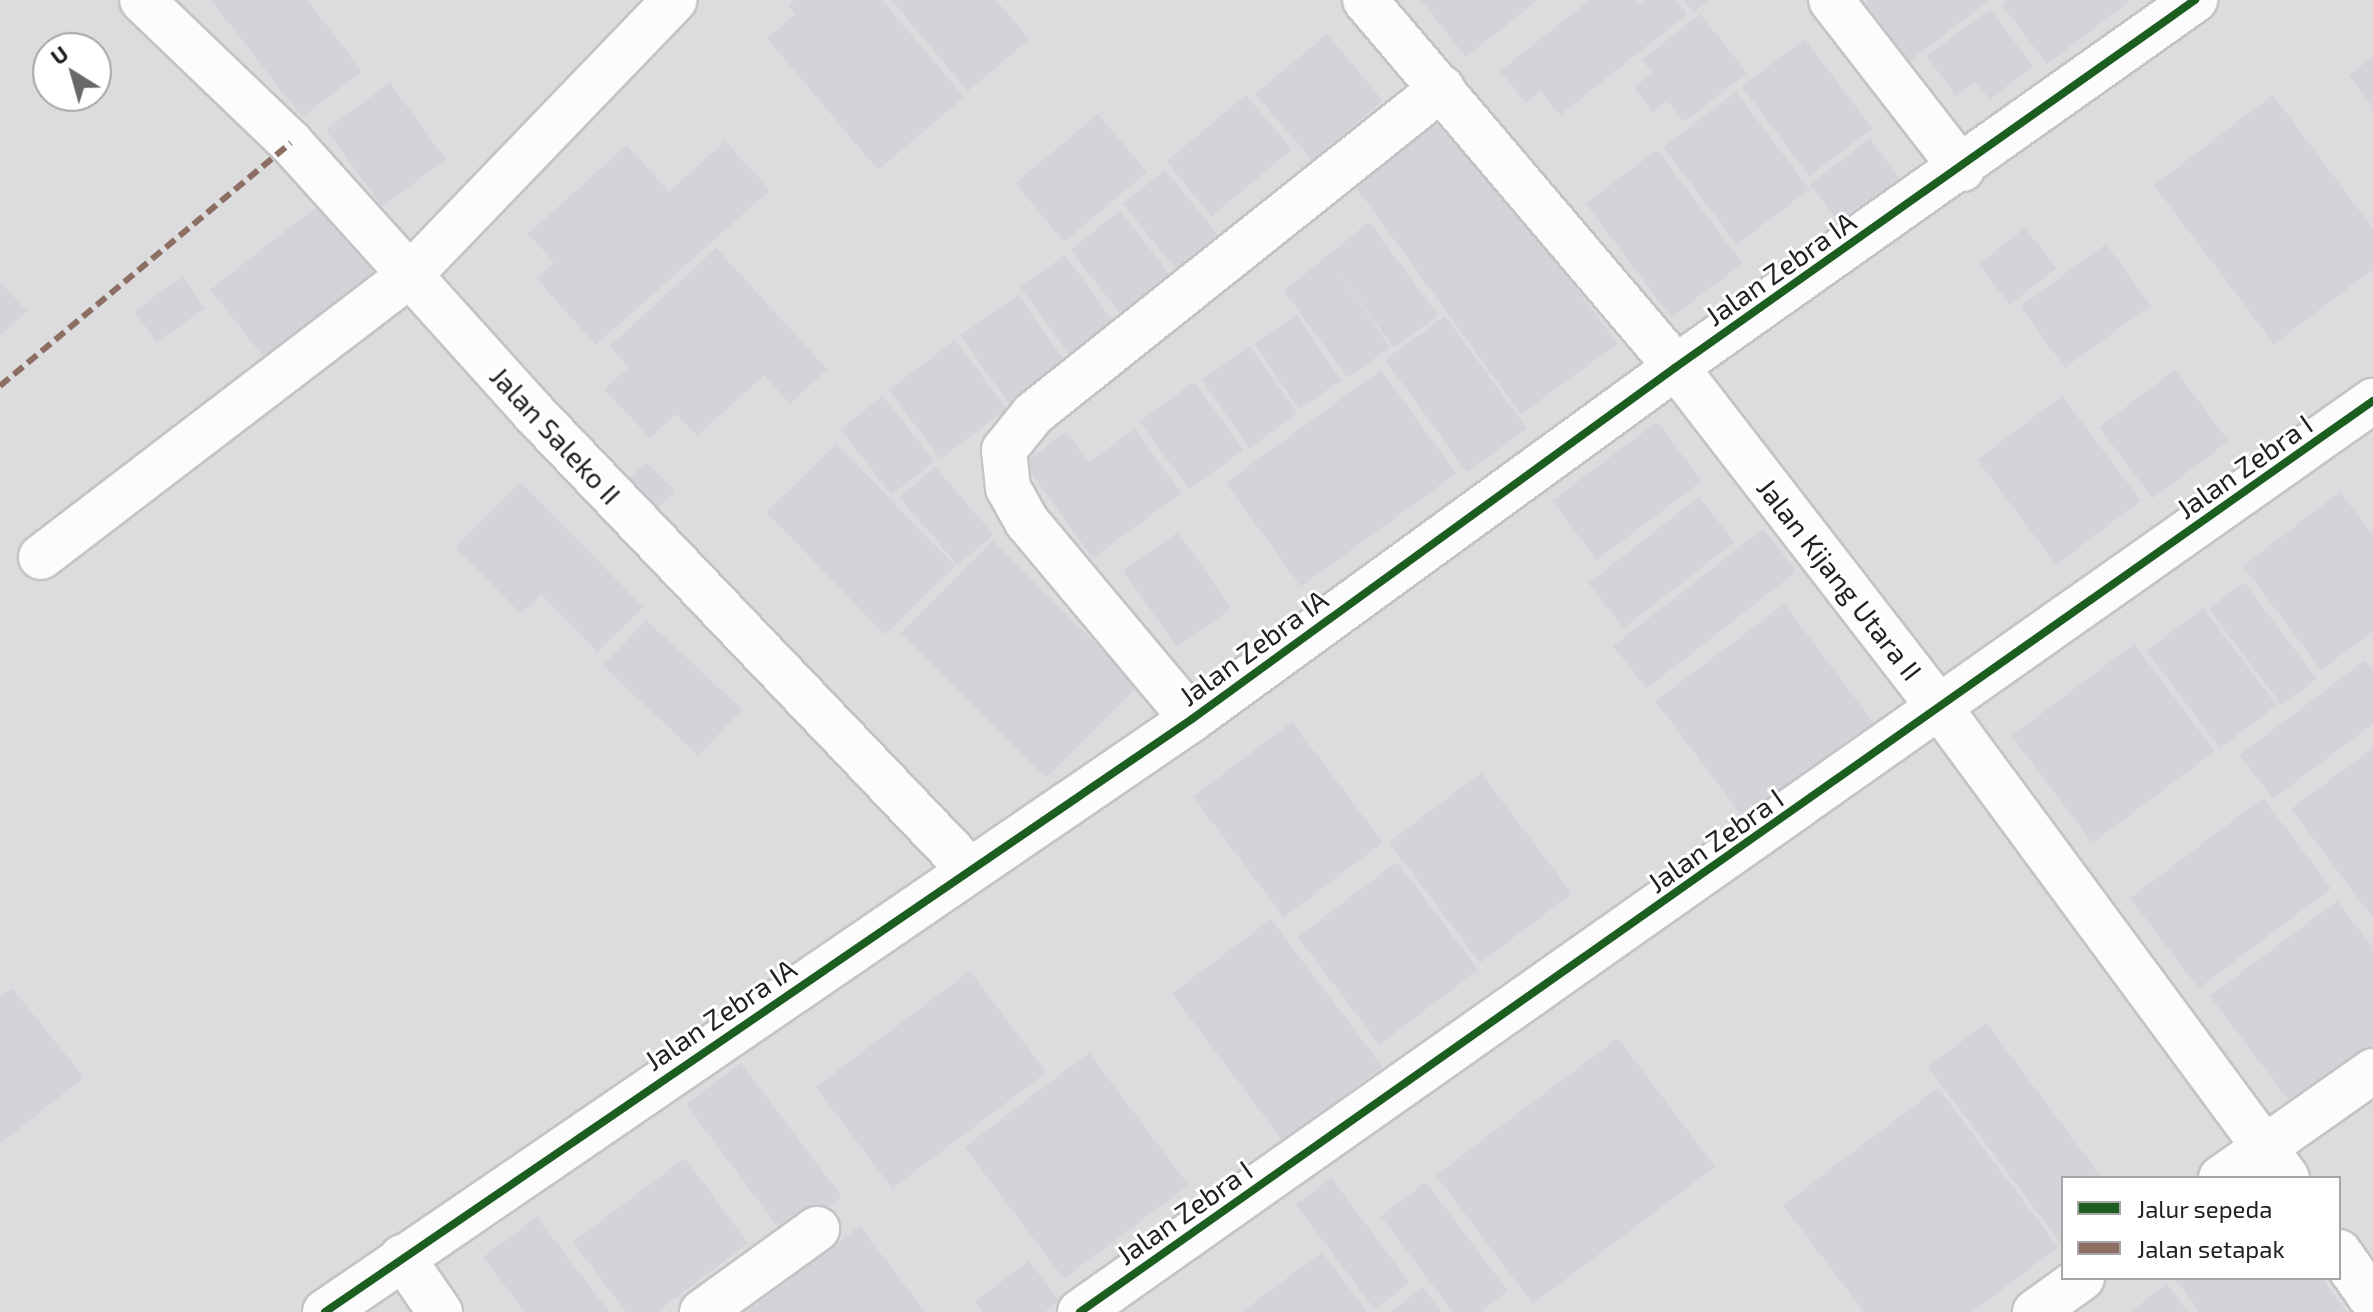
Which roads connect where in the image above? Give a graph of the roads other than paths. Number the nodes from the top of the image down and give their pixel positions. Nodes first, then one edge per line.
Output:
1 (142, 0) edge
2 (675, 0) edge
3 (1365, 0) edge
4 (1831, 0) edge
5 (2195, 0) edge
6 (1442, 88) junction
7 (1962, 169) junction
8 (409, 276) junction
9 (1676, 367) junction
10 (2373, 401) edge
11 (41, 557) dead end
12 (1940, 708) junction
13 (1192, 719) junction
14 (970, 870) junction
15 (2373, 1071) edge
16 (2276, 1162) edge
17 (2228, 1176) edge
18 (817, 1229) dead end
19 (2341, 1255) edge
20 (402, 1257) junction
21 (2079, 1280) edge
22 (2373, 1301) edge
23 (325, 1312) edge
24 (440, 1312) edge
25 (702, 1312) edge
26 (1080, 1312) edge
27 (2035, 1312) edge

1 - 8 street, Jalan Saleko II
2 - 8 street
3 - 6 street, Jalan Kijang Utara II
4 - 7 street
5 - 7 street, Jalan Zebra IA
6 - 9 street, Jalan Kijang Utara II
6 - 13 street
7 - 9 street, Jalan Zebra IA
8 - 11 street
8 - 14 street, Jalan Saleko II
9 - 12 street, Jalan Kijang Utara II
9 - 13 street, Jalan Zebra IA
10 - 12 street, Jalan Zebra I
12 - 16 street, Jalan Kijang Utara II
12 - 26 street, Jalan Zebra I
13 - 14 street, Jalan Zebra IA
14 - 20 street, Jalan Zebra IA
15 - 16 street
16 - 17 street
18 - 25 street
19 - 22 street
20 - 23 street, Jalan Zebra IA
20 - 24 street
21 - 27 street

